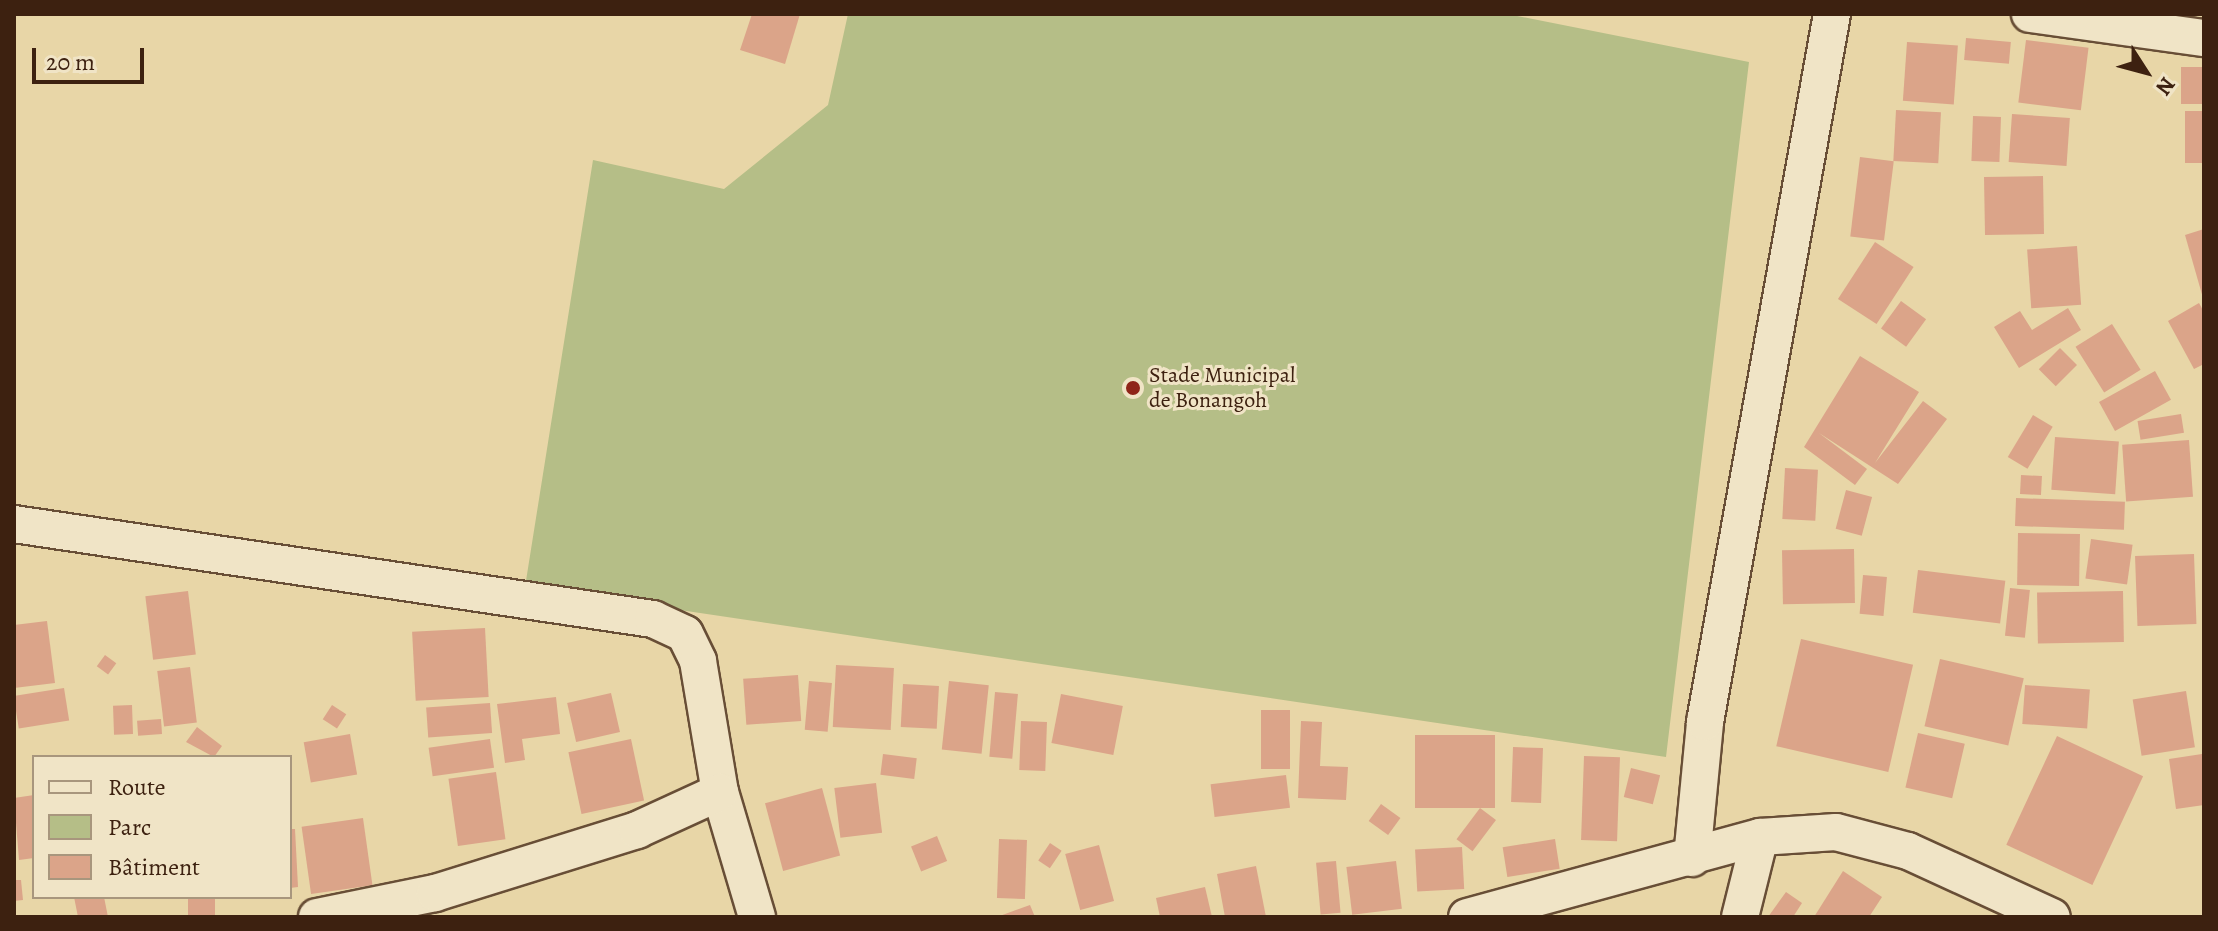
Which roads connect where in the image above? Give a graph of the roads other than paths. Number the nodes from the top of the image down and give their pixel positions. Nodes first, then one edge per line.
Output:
1 (1832, 14) edge
2 (2030, 14) edge
3 (2204, 38) edge
4 (14, 524) edge
5 (720, 792) junction
6 (1760, 837) junction
7 (1692, 858) junction
8 (317, 917) edge
9 (757, 917) edge
10 (1467, 917) edge
11 (1740, 917) edge
12 (2052, 917) edge

1 - 7 street
2 - 3 street
4 - 5 street
5 - 8 street
5 - 9 street
6 - 7 street
6 - 11 street
6 - 12 street
7 - 10 street

